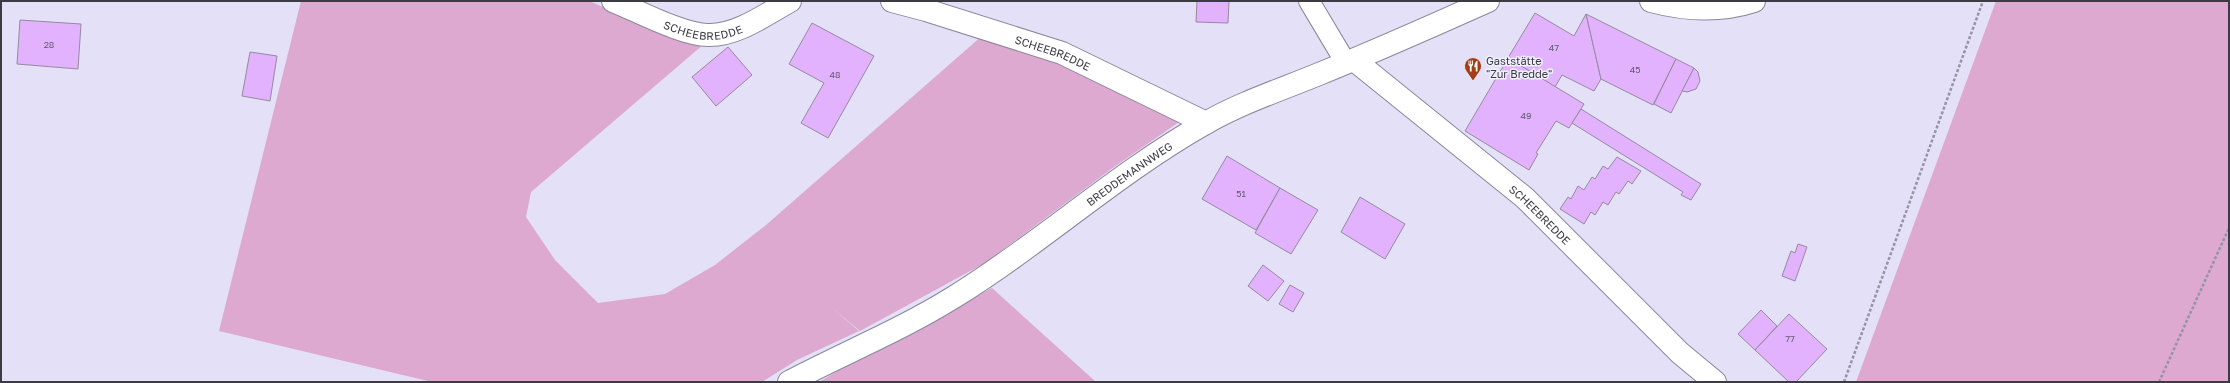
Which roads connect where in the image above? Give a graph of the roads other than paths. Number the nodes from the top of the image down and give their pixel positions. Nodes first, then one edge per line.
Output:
1 (613, 1) edge
2 (790, 1) edge
3 (892, 1) edge
4 (1309, 1) edge
5 (1488, 1) edge
6 (1651, 1) edge
7 (1754, 1) edge
8 (1350, 61) junction
9 (1206, 123) junction
10 (790, 382) edge
11 (1715, 382) edge

1 - 2 street, SCHEEBREDDE
3 - 9 street, SCHEEBREDDE
4 - 8 lane
5 - 8 street, BREDDEMANNWEG
6 - 7 street
8 - 9 street, BREDDEMANNWEG
8 - 11 street, SCHEEBREDDE
9 - 10 street, BREDDEMANNWEG

